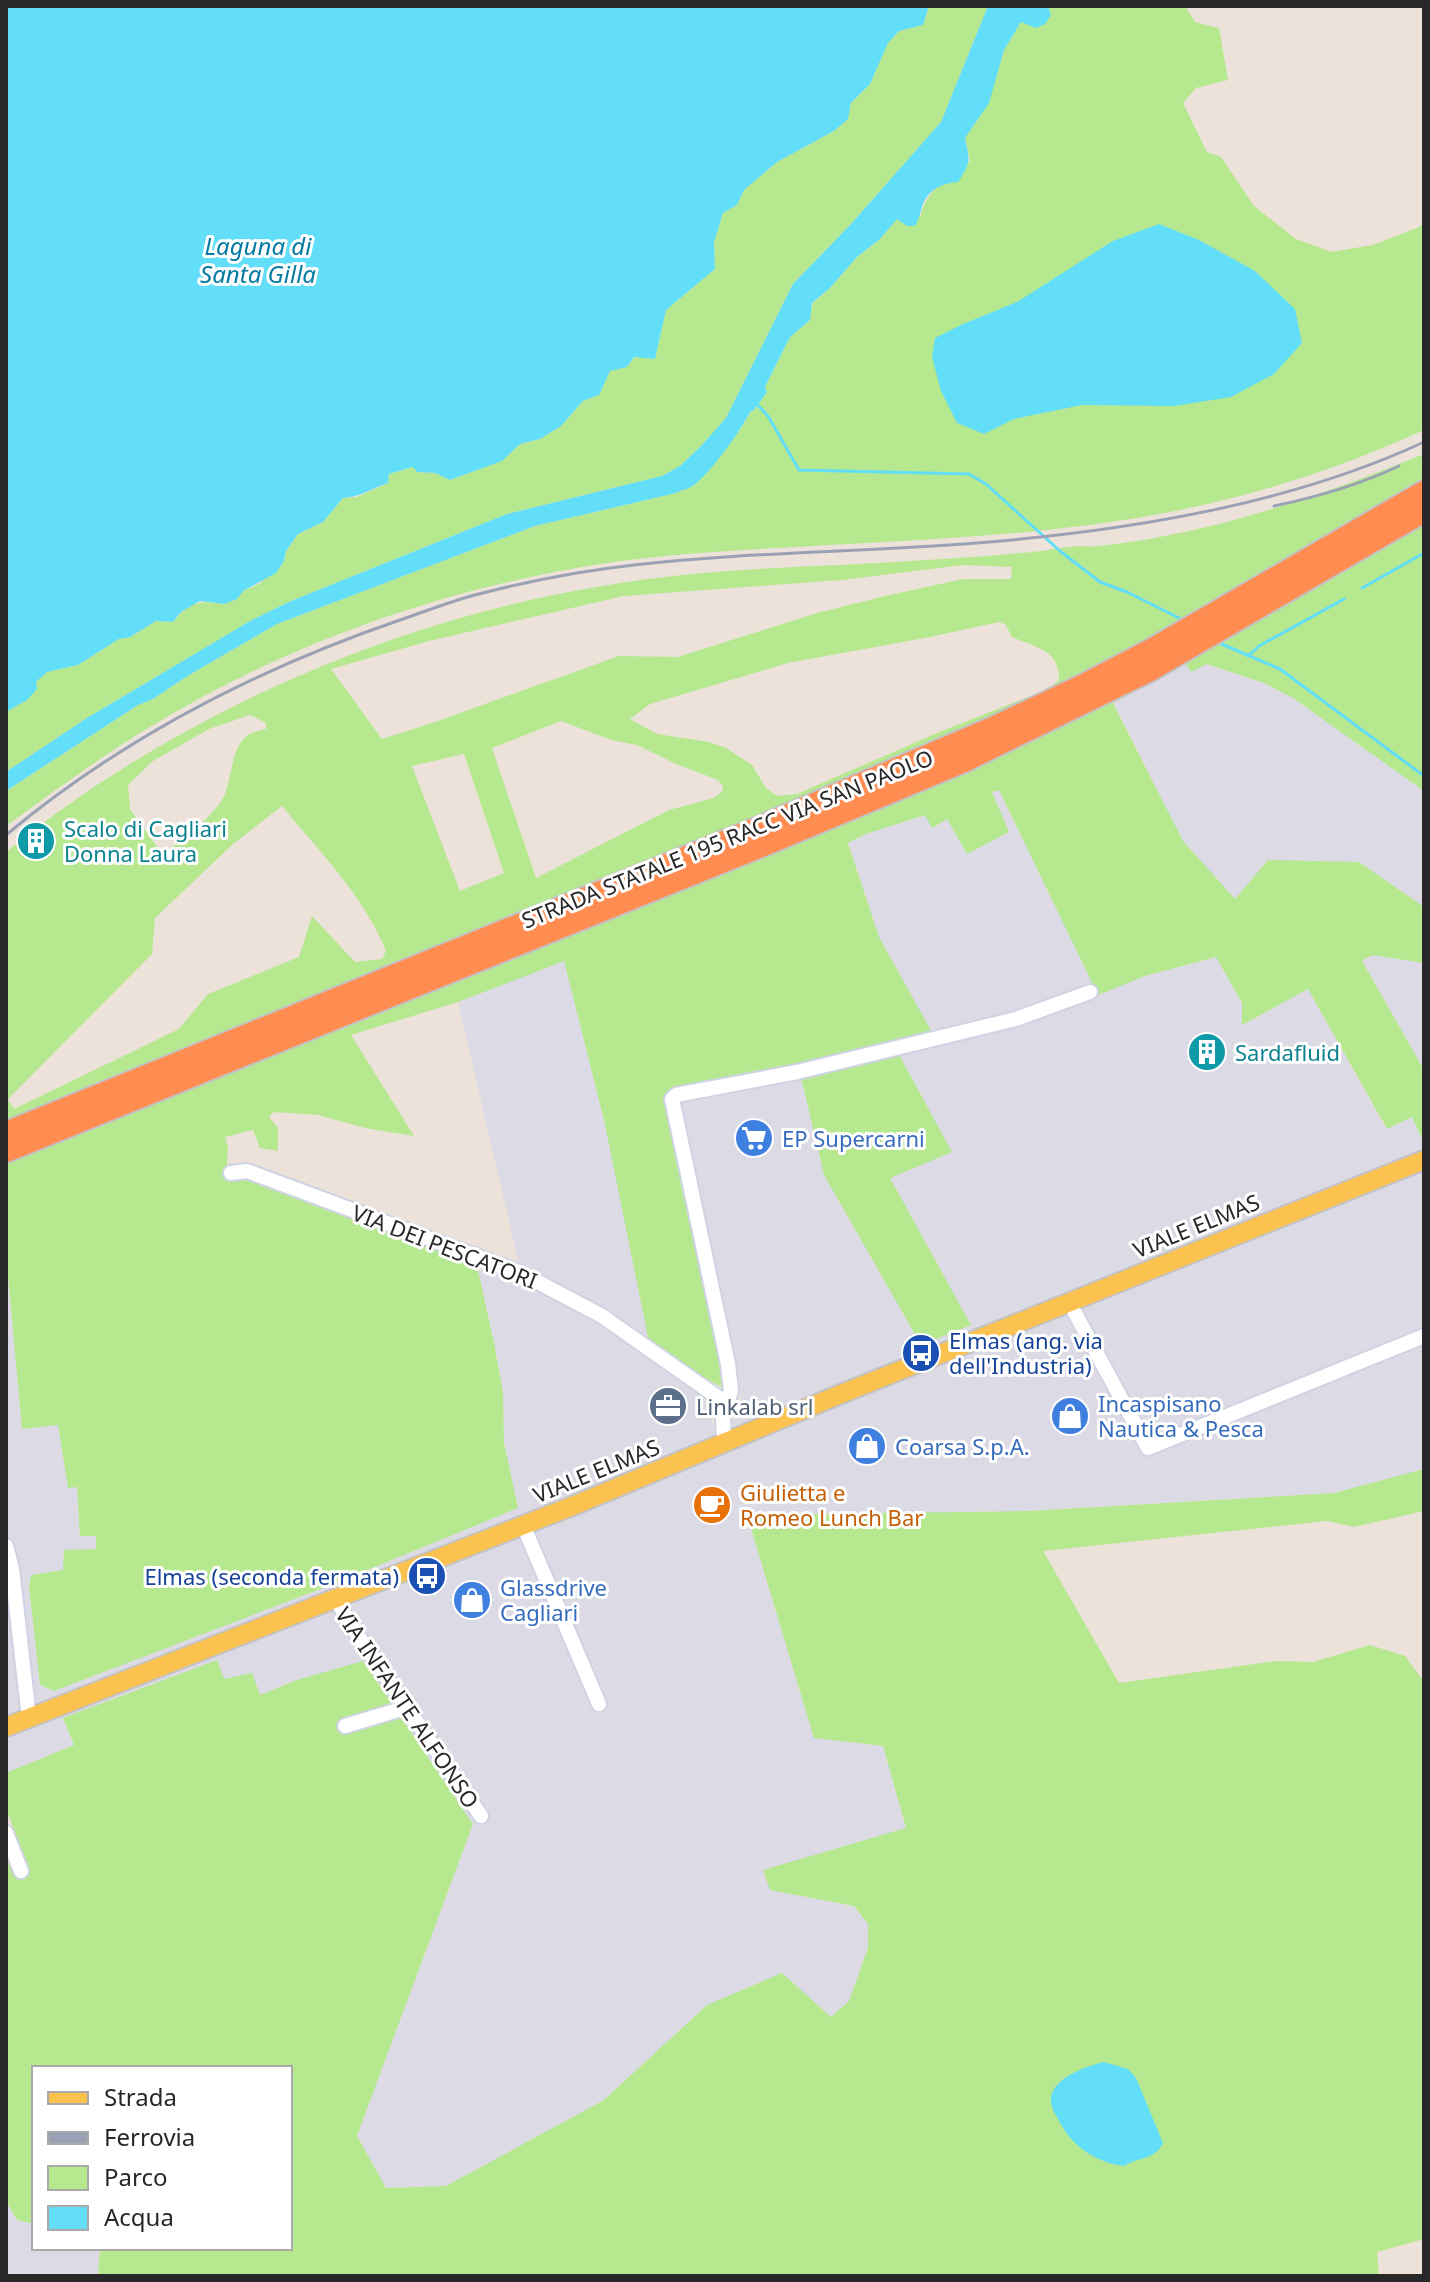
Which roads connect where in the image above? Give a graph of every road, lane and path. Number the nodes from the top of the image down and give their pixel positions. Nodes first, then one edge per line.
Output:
1 (1424, 492) edge
2 (1424, 511) edge
3 (1086, 694) junction
4 (1090, 992) dead end
5 (6, 1133) edge
6 (6, 1151) edge
7 (1424, 1160) edge
8 (231, 1173) dead end
9 (1069, 1302) junction
10 (1424, 1336) edge
11 (726, 1403) junction
12 (724, 1442) junction
13 (523, 1525) junction
14 (6, 1546) edge
15 (335, 1598) junction
16 (599, 1704) dead end
17 (408, 1707) junction
18 (29, 1718) junction
19 (345, 1726) dead end
20 (6, 1727) edge
21 (481, 1816) dead end
22 (6, 1833) edge
23 (21, 1871) dead end

1 - 3 highway, STRADA STATALE 195 RACC VIA SAN PAOLO
2 - 3 highway, STRADA STATALE 195 RACC VIA SAN PAOLO
3 - 5 highway, STRADA STATALE 195 RACC VIA SAN PAOLO
3 - 6 highway, STRADA STATALE 195 RACC VIA SAN PAOLO
4 - 11 street
7 - 9 main road, VIALE ELMAS
8 - 11 street, VIA DEI PESCATORI
9 - 10 street
9 - 12 main road, VIALE ELMAS
11 - 12 street
12 - 13 main road, VIALE ELMAS
13 - 15 main road, VIALE ELMAS
13 - 16 street
14 - 18 street
15 - 17 street, VIA INFANTE ALFONSO
15 - 18 main road, VIALE ELMAS
17 - 19 street
17 - 21 street, VIA INFANTE ALFONSO
18 - 20 main road, VIALE ELMAS
22 - 23 street

